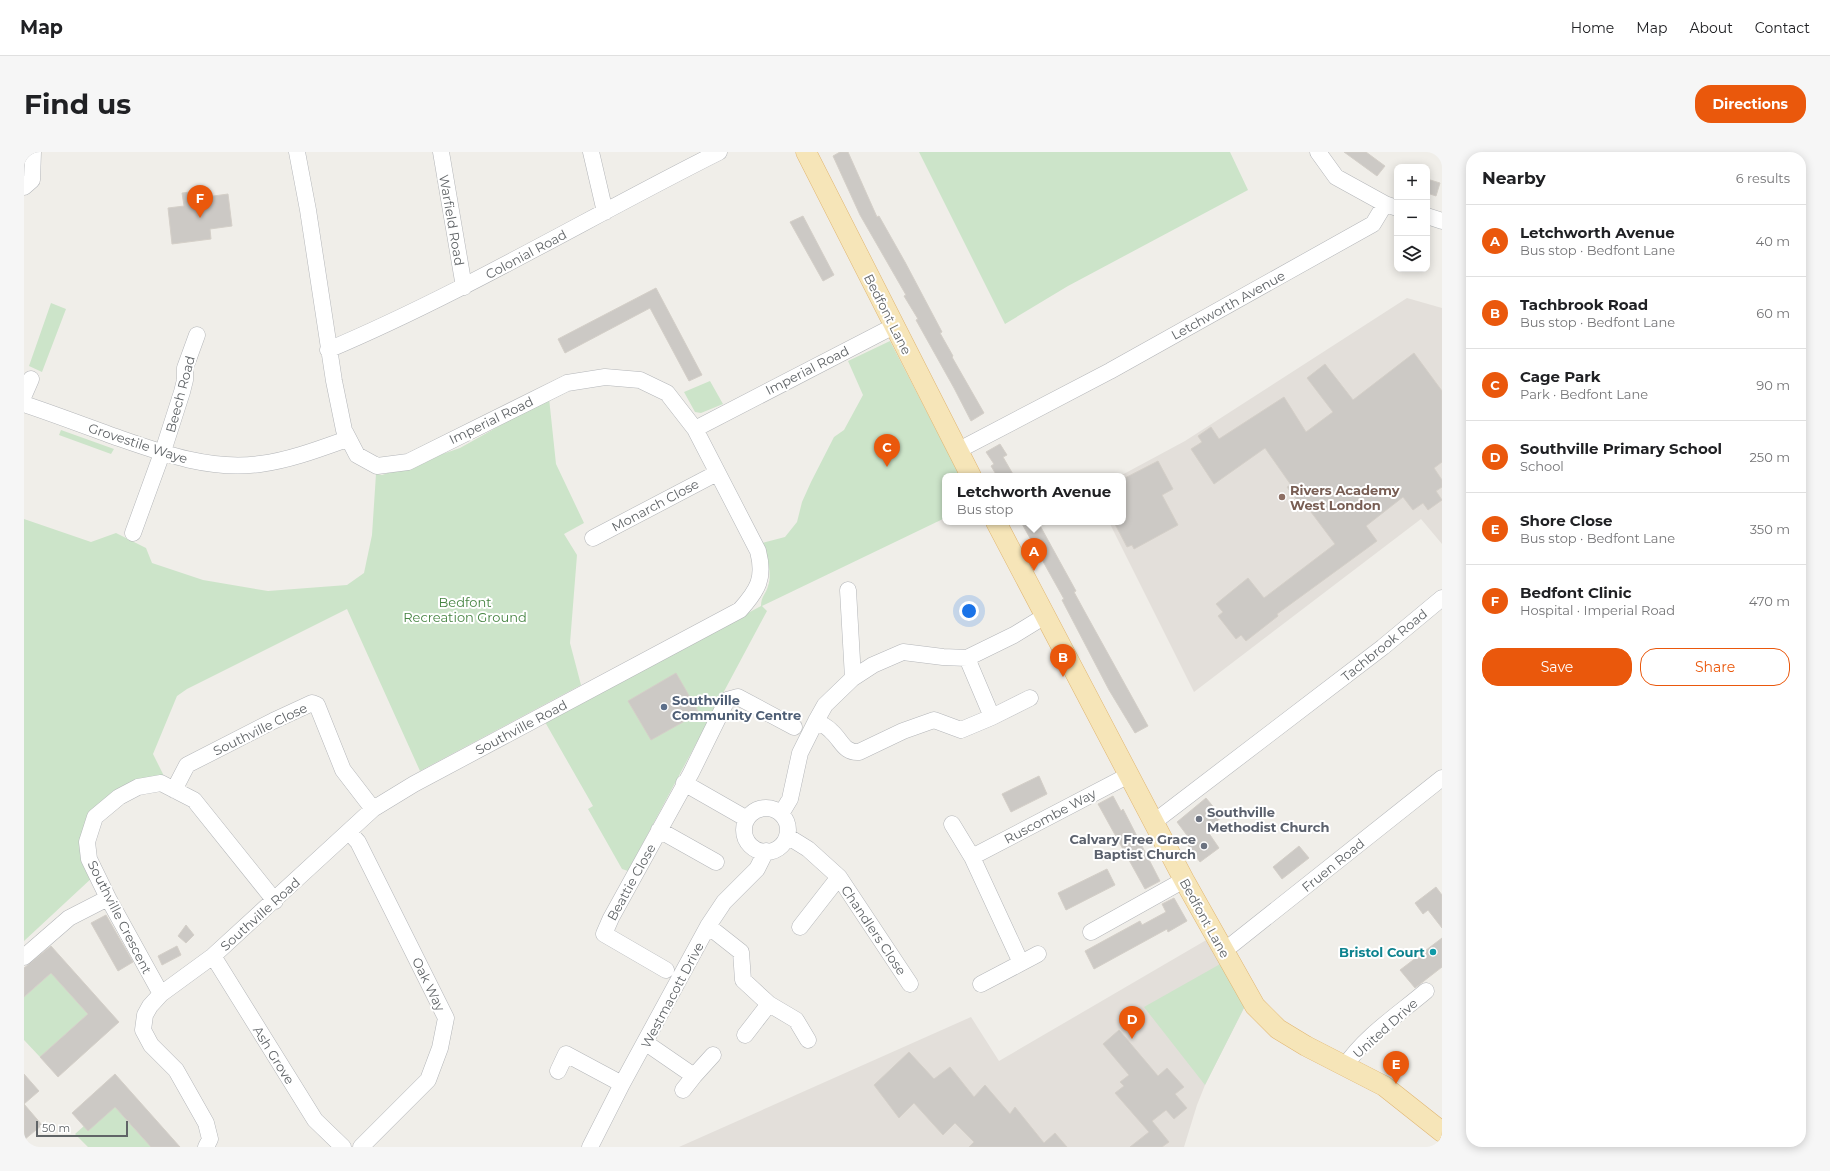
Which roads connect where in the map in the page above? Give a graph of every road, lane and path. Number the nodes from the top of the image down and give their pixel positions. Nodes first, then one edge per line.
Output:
1 (33, 152) edge
2 (297, 152) edge
3 (441, 152) edge
4 (591, 152) edge
5 (719, 152) edge
6 (806, 152) edge
7 (1318, 152) edge
8 (24, 187) edge
9 (1391, 206) edge
10 (605, 212) junction
11 (1430, 217) edge
12 (1442, 221) edge
13 (464, 287) junction
14 (894, 326) junction
15 (197, 335) dead end
16 (328, 350) junction
17 (31, 379) dead end
18 (24, 396) edge
19 (24, 404) edge
20 (695, 429) junction
21 (347, 439) junction
22 (957, 451) junction
23 (162, 454) junction
24 (717, 473) junction
25 (969, 473) edge
26 (998, 525) edge
27 (132, 533) dead end
28 (593, 538) dead end
29 (848, 590) dead end
30 (1442, 598) edge
31 (1045, 616) junction
32 (967, 658) junction
33 (853, 678) junction
34 (1030, 698) dead end
35 (992, 717) junction
36 (816, 721) junction
37 (794, 727) dead end
38 (1129, 775) junction
39 (1442, 778) edge
40 (684, 783) junction
41 (174, 790) junction
42 (373, 809) junction
43 (781, 814) junction
44 (747, 819) junction
45 (1154, 822) junction
46 (952, 824) dead end
47 (659, 830) junction
48 (349, 832) junction
49 (787, 836) junction
50 (766, 851) junction
51 (972, 857) junction
52 (716, 862) dead end
53 (839, 877) junction
54 (1184, 880) junction
55 (108, 898) junction
56 (274, 901) junction
57 (708, 926) junction
58 (800, 927) dead end
59 (1092, 932) dead end
60 (1224, 951) junction
61 (1038, 954) dead end
62 (213, 956) junction
63 (24, 957) edge
64 (1021, 963) junction
65 (666, 970) dead end
66 (910, 984) dead end
67 (981, 984) dead end
68 (1426, 991) dead end
69 (161, 994) junction
70 (769, 1004) junction
71 (745, 1034) dead end
72 (808, 1040) dead end
73 (646, 1043) junction
74 (713, 1055) dead end
75 (1345, 1066) junction
76 (558, 1071) dead end
77 (694, 1076) junction
78 (622, 1084) junction
79 (683, 1090) dead end
80 (1441, 1130) edge
81 (206, 1147) edge
82 (343, 1147) edge
83 (362, 1147) edge
84 (590, 1147) edge

1 - 8 street
2 - 16 street, Imperial Road
3 - 13 street, Warfield Road
4 - 10 street
5 - 10 street, Colonial Road
6 - 14 main road, Bedfont Lane
7 - 9 street
9 - 22 street, Letchworth Avenue
10 - 13 street, Colonial Road
11 - 12 street
13 - 16 street, Colonial Road
14 - 20 street, Imperial Road
14 - 22 main road, Bedfont Lane
15 - 23 street, Beech Road
16 - 21 street, Imperial Road
17 - 18 street
19 - 23 street, Grovestile Waye
20 - 21 street, Imperial Road
20 - 24 street, Southville Road
21 - 23 street, Grovestile Waye
22 - 25 main road, Bedfont Lane
23 - 27 street, Beech Road
24 - 28 street, Monarch Close
24 - 42 street, Southville Road
26 - 31 main road, Bedfont Lane
29 - 33 street
30 - 45 street, Tachbrook Road
31 - 32 street
31 - 38 main road, Bedfont Lane
32 - 33 street
32 - 35 street
33 - 36 street
34 - 35 street
35 - 36 street
36 - 43 street
37 - 40 street, Beattie Close
38 - 45 main road, Bedfont Lane
38 - 51 street, Ruscombe Way
39 - 60 street, Fruen Road
40 - 44 street
40 - 47 street, Beattie Close
41 - 42 street, Southville Close
41 - 55 street, Southville Crescent
41 - 56 street, Southville Crescent
42 - 48 street, Southville Road
43 - 44 street
43 - 49 street
44 - 50 street
45 - 54 main road, Bedfont Lane
46 - 51 street
47 - 52 street, Beattie Close
47 - 65 street, Beattie Close
48 - 56 street, Southville Road
48 - 83 street, Oak Way
49 - 50 street
49 - 53 street, Chandlers Close
50 - 57 street, Westmacott Drive
51 - 64 street
53 - 58 street, Chandlers Close
53 - 66 street, Chandlers Close
54 - 59 street
54 - 60 main road, Bedfont Lane
55 - 63 street
55 - 69 street, Southville Crescent
56 - 62 street, Southville Road
57 - 70 street
57 - 73 street, Westmacott Drive
60 - 75 main road, Bedfont Lane
61 - 64 street
62 - 69 street, Southville Road
62 - 82 street, Ash Grove
64 - 67 street
68 - 75 street, United Drive
69 - 81 street, Southville Road
70 - 71 street
70 - 72 street
73 - 77 street
73 - 78 street, Westmacott Drive
74 - 77 street
75 - 80 main road, Bedfont Lane
76 - 78 street
77 - 79 street
78 - 84 street, Westmacott Drive

